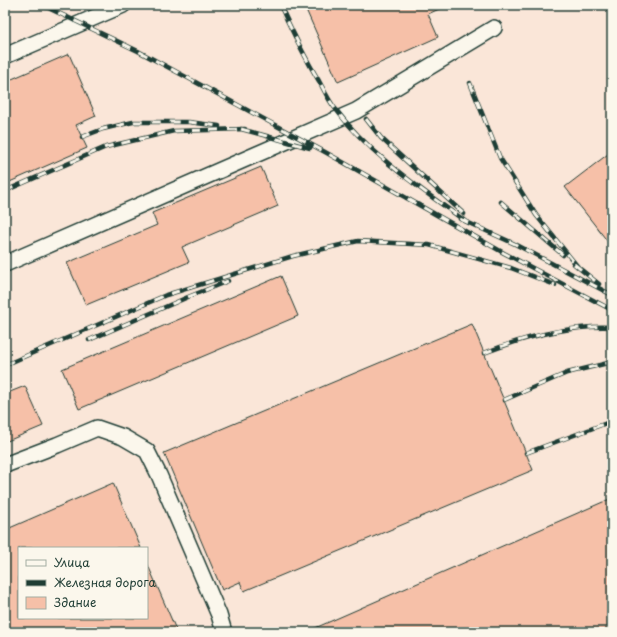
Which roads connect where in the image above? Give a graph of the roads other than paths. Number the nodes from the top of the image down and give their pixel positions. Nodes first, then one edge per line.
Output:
1 (123, 5) edge
2 (494, 28) dead end
3 (5, 56) edge
4 (5, 264) edge
5 (5, 465) edge
6 (224, 632) edge

1 - 3 lane
2 - 4 lane
5 - 6 lane

